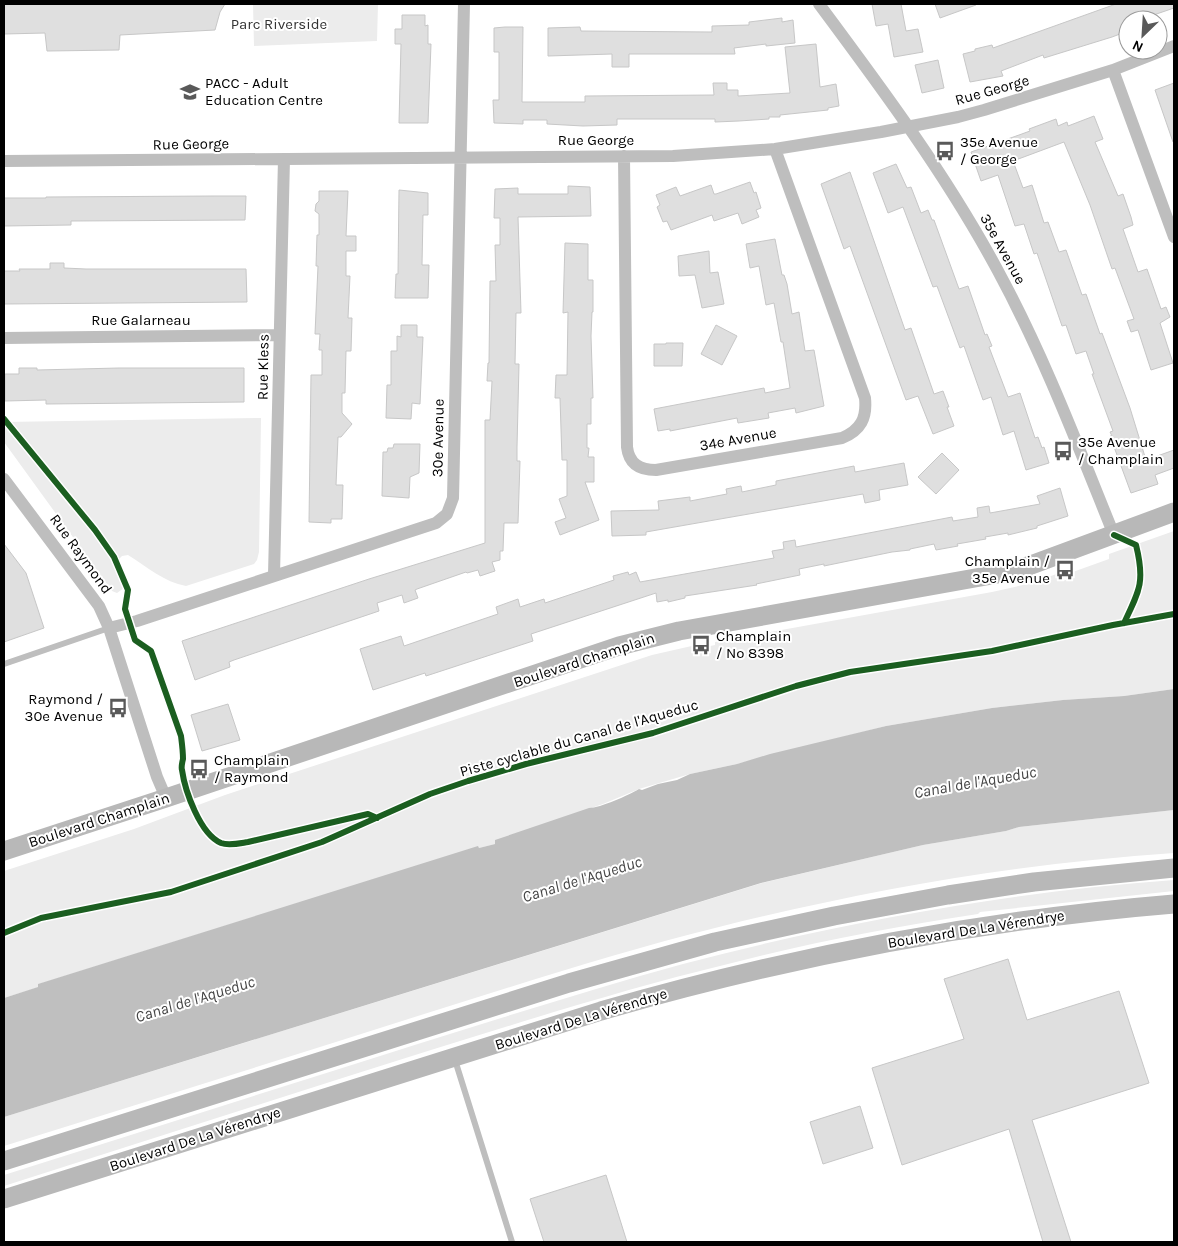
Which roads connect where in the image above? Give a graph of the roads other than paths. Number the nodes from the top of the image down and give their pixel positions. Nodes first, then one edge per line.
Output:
1 (464, 4) edge
2 (819, 4) edge
3 (1174, 46) edge
4 (1112, 70) junction
5 (909, 127) junction
6 (775, 149) junction
7 (624, 156) junction
8 (461, 157) junction
9 (284, 159) junction
10 (4, 162) edge
11 (1174, 237) edge
12 (279, 335) junction
13 (4, 338) edge
14 (5, 482) edge
15 (1174, 512) edge
16 (1114, 535) junction
17 (274, 575) junction
18 (109, 628) junction
19 (4, 664) edge
20 (166, 798) junction
21 (4, 851) edge
22 (1174, 868) edge
23 (1174, 904) edge
24 (454, 1057) junction
25 (4, 1161) edge
26 (4, 1199) edge
27 (512, 1242) edge

1 - 8 street, 30e Avenue
2 - 5 street, 35e Avenue
3 - 4 street, Rue George
4 - 5 street, Rue George
4 - 11 street
5 - 6 street, Rue George
5 - 16 street, 35e Avenue
6 - 7 street, Rue George
6 - 7 street, 34e Avenue
7 - 8 street, Rue George
8 - 9 street, Rue George
8 - 17 street, 30e Avenue
9 - 10 street, Rue George
9 - 12 street, Rue Kless
12 - 13 street, Rue Galarneau
12 - 17 street, Rue Kless
14 - 18 street, Rue Raymond
15 - 16 main road, Boulevard Champlain
16 - 20 main road, Boulevard Champlain
17 - 18 street, 30e Avenue
18 - 19 lane
18 - 20 street, Rue Raymond
20 - 21 main road, Boulevard Champlain
22 - 25 main road
23 - 24 main road, Boulevard De La Vérendrye
24 - 26 main road, Boulevard De La Vérendrye
24 - 27 lane

